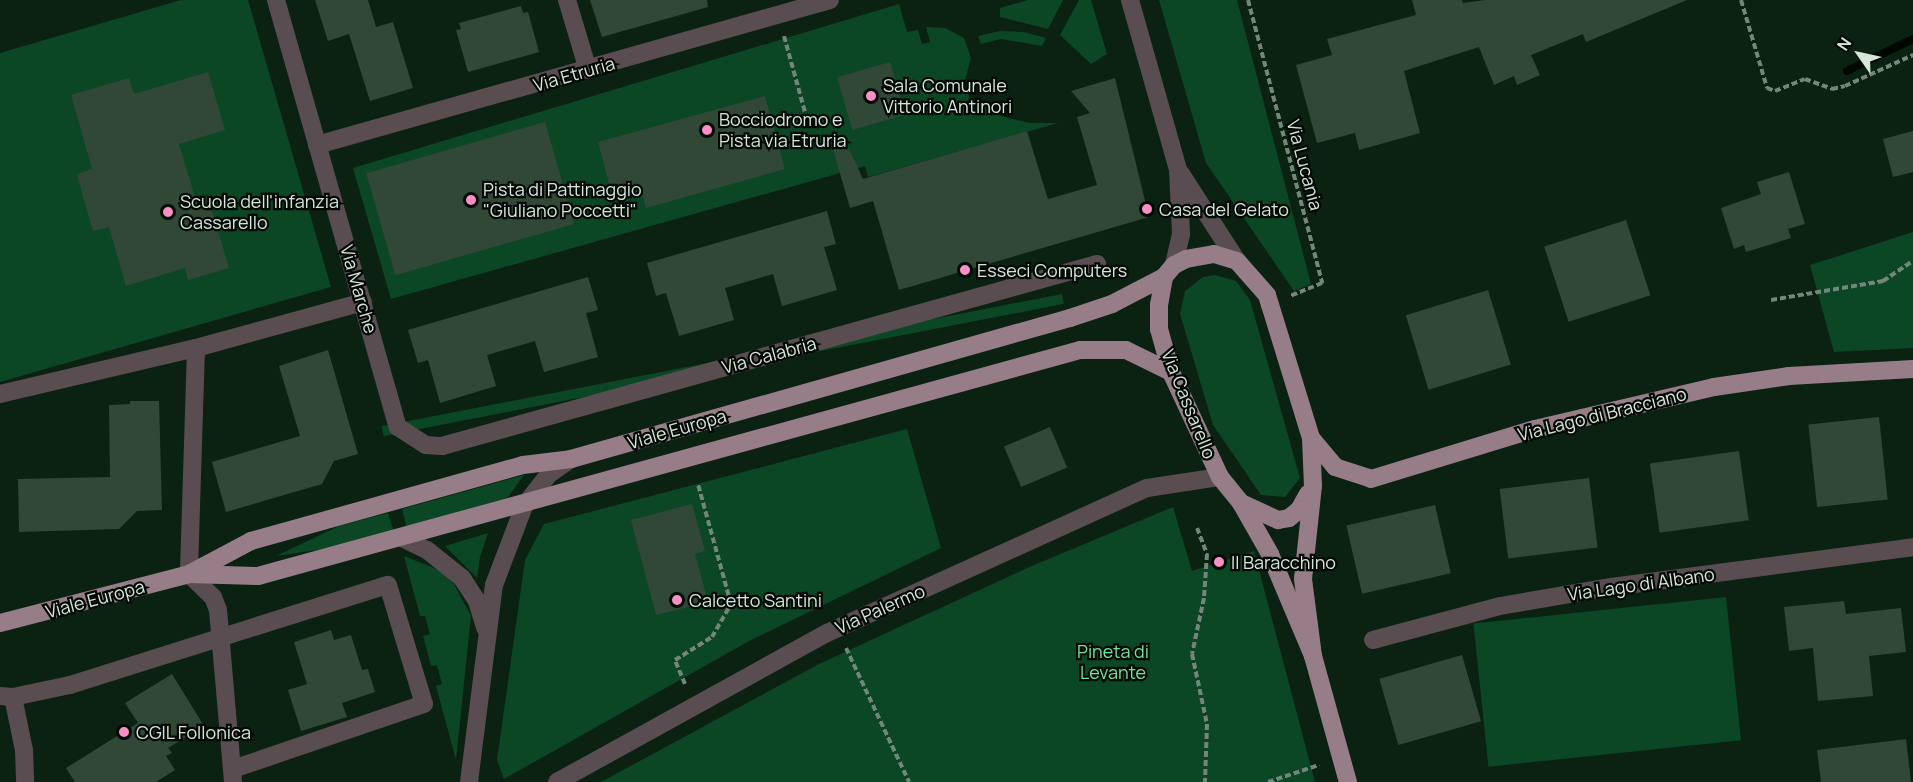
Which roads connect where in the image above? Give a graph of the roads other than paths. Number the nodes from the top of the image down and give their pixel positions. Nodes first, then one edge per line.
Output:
1 (276, 0) edge
2 (567, 0) edge
3 (830, 0) edge
4 (1130, 0) edge
5 (588, 70) junction
6 (317, 145) junction
7 (1178, 170) junction
8 (1237, 261) junction
9 (1097, 264) dead end
10 (1169, 271) junction
11 (363, 302) junction
12 (196, 348) junction
13 (1913, 369) edge
14 (1171, 372) junction
15 (0, 394) edge
16 (1311, 438) junction
17 (442, 446) joint
18 (571, 459) junction
19 (1220, 477) junction
20 (1313, 486) junction
21 (1241, 503) junction
22 (524, 506) junction
23 (402, 538) junction
24 (1913, 547) edge
25 (189, 574) junction
26 (0, 623) edge
27 (487, 635) junction
28 (222, 636) junction
29 (1373, 640) dead end
30 (1313, 656) junction
31 (6, 696) edge
32 (233, 776) edge
33 (471, 780) edge
34 (25, 782) edge
35 (557, 782) edge
36 (1348, 782) edge

1 - 6 street, Via Marche
2 - 5 street
3 - 5 street, Via Etruria
4 - 7 street, Via Cassarello
5 - 6 street, Via Etruria
6 - 11 street, Via Marche
7 - 8 street, Via Cassarello
7 - 10 street, Via Cassarello
8 - 10 main road
8 - 16 main road, Via Cassarello
9 - 17 street, Via Calabria
10 - 14 main road, Via Cassarello
10 - 18 main road, Viale Europa
11 - 12 street
11 - 17 street, Via Marche
12 - 15 street
12 - 25 street
13 - 16 main road, Via Lago di Bracciano
14 - 19 main road, Via Cassarello
14 - 22 main road, Viale Europa
16 - 20 main road, Via Cassarello
18 - 22 street
18 - 25 main road, Viale Europa
19 - 21 main road, Via Cassarello
19 - 35 street, Via Palermo
20 - 21 main road, Via Cassarello
20 - 30 main road, Via Cassarello
21 - 30 main road, Via Cassarello
22 - 23 main road, Viale Europa
22 - 27 street
23 - 25 main road, Viale Europa
23 - 27 street
24 - 29 street, Via Lago di Albano
25 - 26 main road, Viale Europa
25 - 28 street
27 - 33 street
28 - 31 street
28 - 32 street
28 - 32 street
30 - 36 main road, Via Cassarello
31 - 34 street

